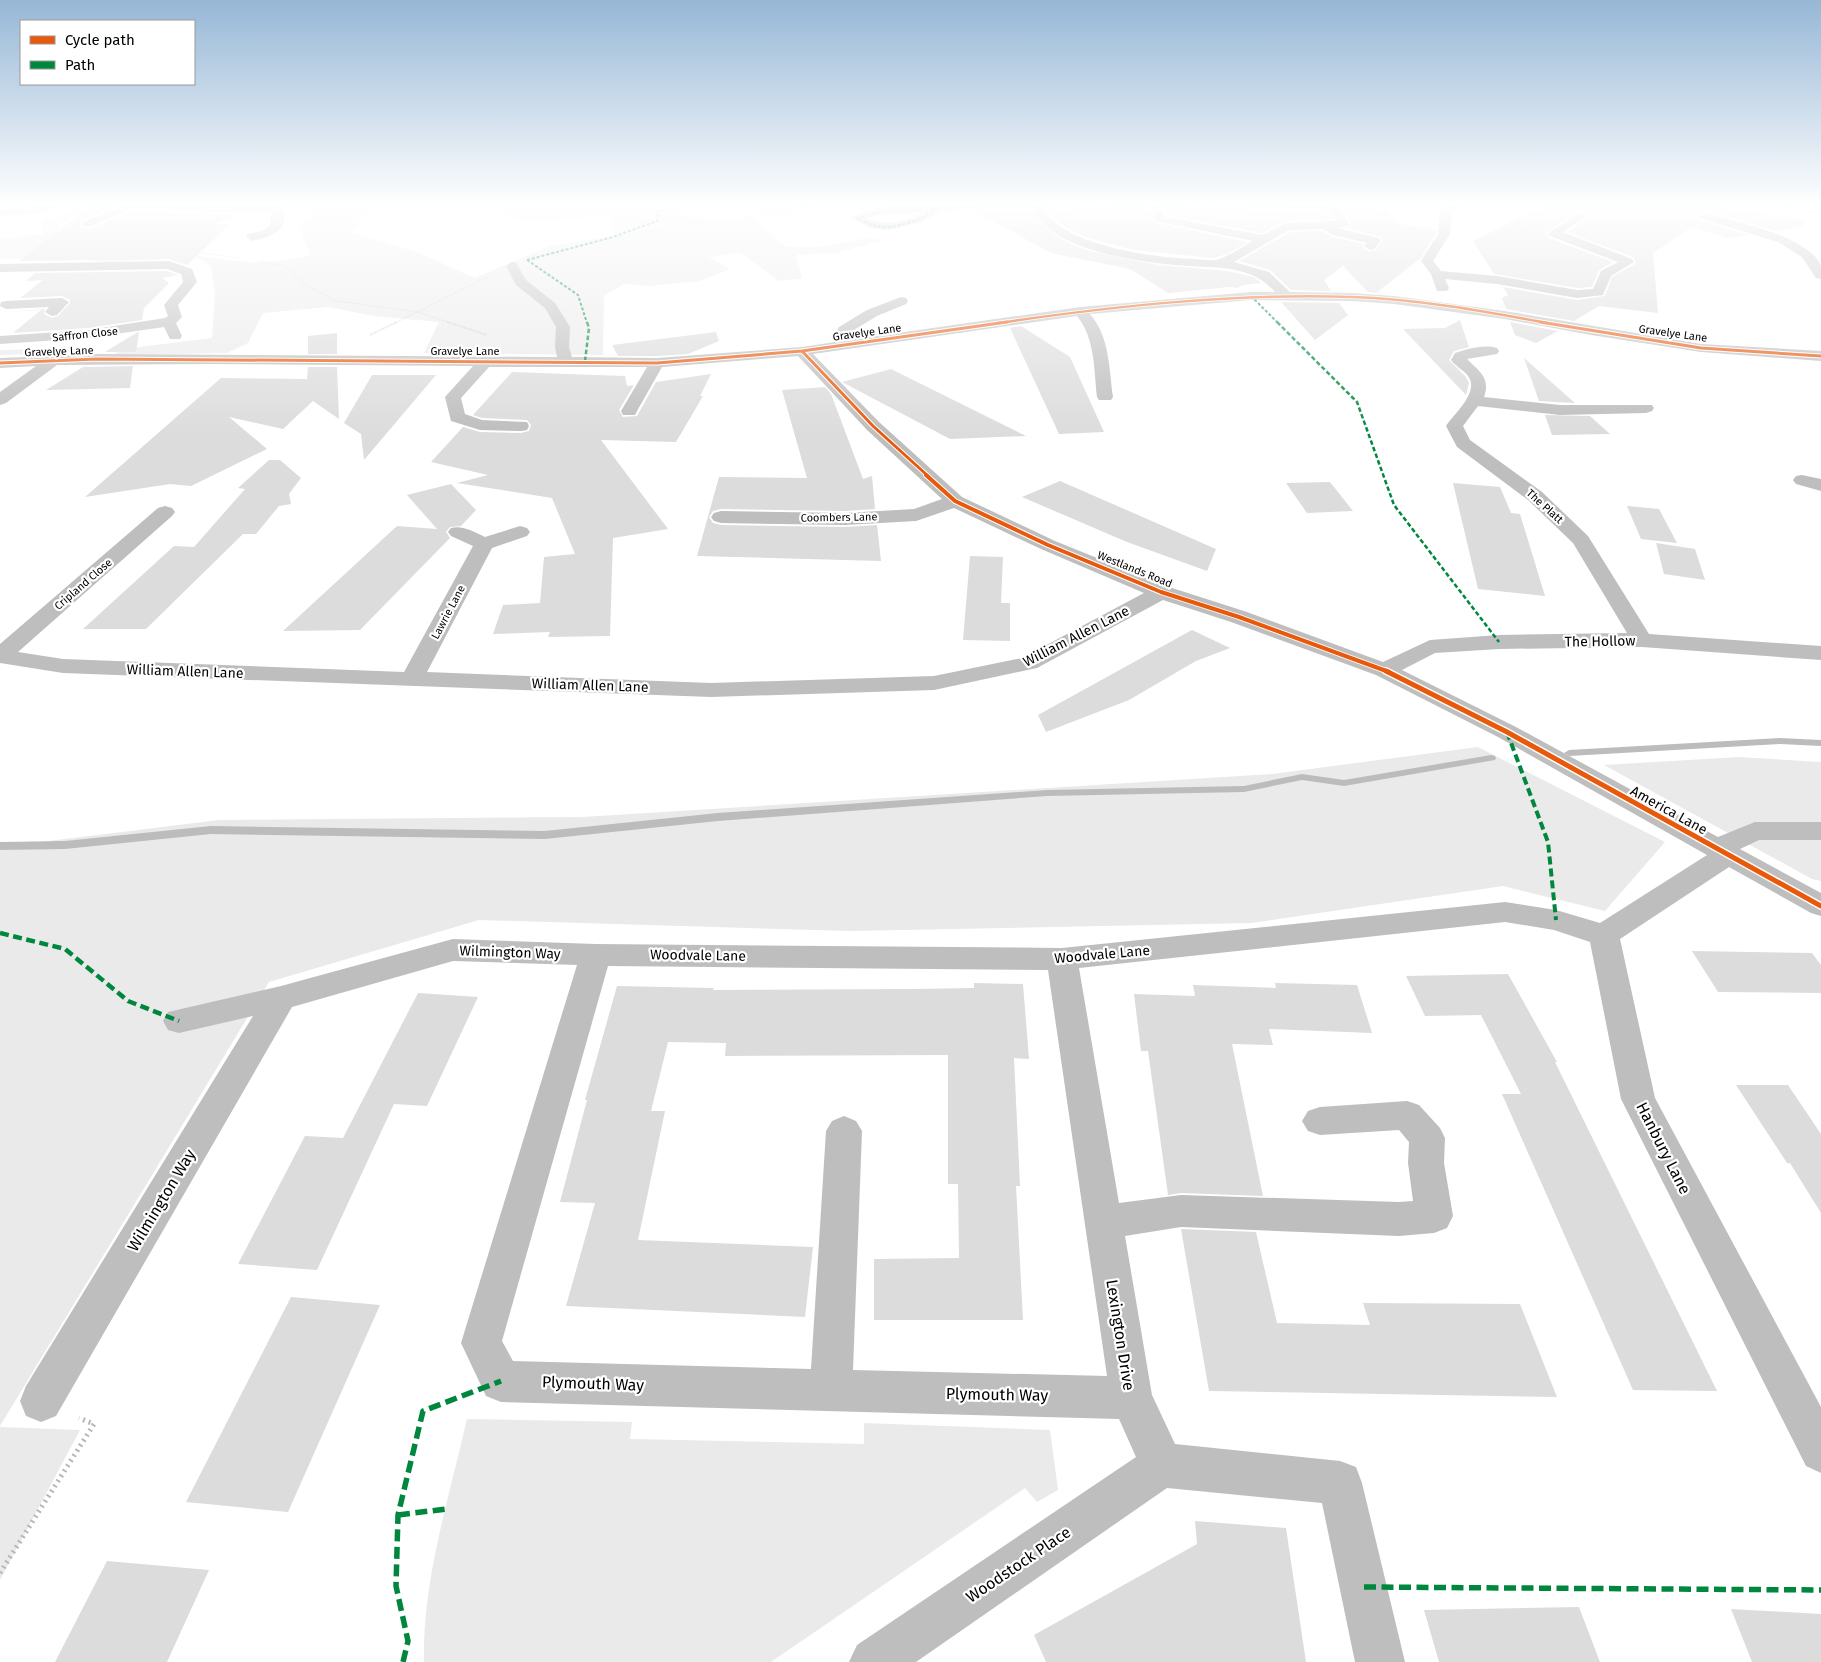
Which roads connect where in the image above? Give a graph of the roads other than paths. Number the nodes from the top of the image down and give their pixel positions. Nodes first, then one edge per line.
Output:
1 (189, 281) edge
2 (520, 281) edge
3 (1271, 281) edge
4 (1439, 281) edge
5 (1501, 281) edge
6 (1603, 281) edge
7 (75, 290) dead end
8 (887, 294) dead end
9 (1286, 296) junction
10 (6, 305) dead end
11 (1441, 306) junction
12 (1080, 311) junction
13 (169, 322) junction
14 (175, 336) dead end
15 (856, 339) junction
16 (0, 340) edge
17 (806, 343) junction
18 (1492, 351) dead end
19 (1821, 356) edge
20 (566, 360) junction
21 (53, 361) junction
22 (485, 362) junction
23 (0, 363) edge
24 (658, 363) junction
25 (1476, 395) junction
26 (1105, 397) dead end
27 (0, 400) edge
28 (1646, 408) dead end
29 (629, 412) dead end
30 (521, 426) dead end
31 (1802, 480) dead end
32 (1821, 485) edge
33 (955, 501) junction
34 (165, 512) dead end
35 (721, 516) dead end
36 (458, 532) dead end
37 (520, 532) dead end
38 (484, 544) junction
39 (1161, 592) junction
40 (1642, 640) junction
41 (1821, 653) edge
42 (0, 656) edge
43 (1384, 670) junction
44 (412, 679) junction
45 (1508, 732) joint
46 (1821, 831) edge
47 (1722, 852) junction
48 (1821, 906) edge
49 (1604, 935) junction
50 (596, 954) junction
51 (1062, 959) junction
52 (281, 998) junction
53 (179, 1021) dead end
54 (1320, 1121) dead end
55 (844, 1132) dead end
56 (1103, 1222) junction
57 (832, 1390) junction
58 (1132, 1398) junction
59 (41, 1401) road end
60 (1821, 1451) edge
61 (1162, 1466) junction
62 (874, 1662) edge
63 (1380, 1662) edge

1 - 13 street
2 - 20 street
3 - 9 street
4 - 11 street
5 - 6 street
7 - 10 street
8 - 15 street
9 - 11 street, Gravelye Lane
9 - 12 street, Gravelye Lane
11 - 19 street, Gravelye Lane
12 - 15 street, Gravelye Lane
12 - 26 street
13 - 14 street
13 - 16 street, Saffron Close
15 - 17 street, Gravelye Lane
17 - 24 street, Gravelye Lane
17 - 33 street, Westlands Road
18 - 25 street
20 - 22 street, Gravelye Lane
20 - 24 street, Gravelye Lane
21 - 22 street, Gravelye Lane
21 - 23 street, Gravelye Lane
21 - 27 street
22 - 30 street
24 - 29 street
25 - 28 street
25 - 40 street, The Platt
31 - 32 street
33 - 35 street, Coombers Lane
33 - 39 street, Westlands Road
34 - 42 street, Cripland Close
36 - 38 street
37 - 38 street
38 - 44 street, Lawrie Lane
39 - 43 street, Westlands Road
39 - 44 street, William Allen Lane
40 - 41 street, The Hollow
40 - 43 street, The Hollow
42 - 44 street, William Allen Lane
43 - 45 street, Westlands Road
45 - 47 street, America Lane
46 - 47 street
47 - 48 street, America Lane
47 - 49 street
49 - 51 street, Woodvale Lane
49 - 60 street, Hanbury Lane
50 - 51 street, Woodvale Lane
50 - 52 street, Wilmington Way
50 - 57 street, Plymouth Way
51 - 56 street, Lexington Drive
52 - 53 street, Wilmington Way
52 - 59 street, Wilmington Way
54 - 56 street
55 - 57 street
56 - 58 street, Lexington Drive
57 - 58 street, Plymouth Way
58 - 61 street, Lexington Drive
61 - 62 street, Woodstock Place
61 - 63 street

